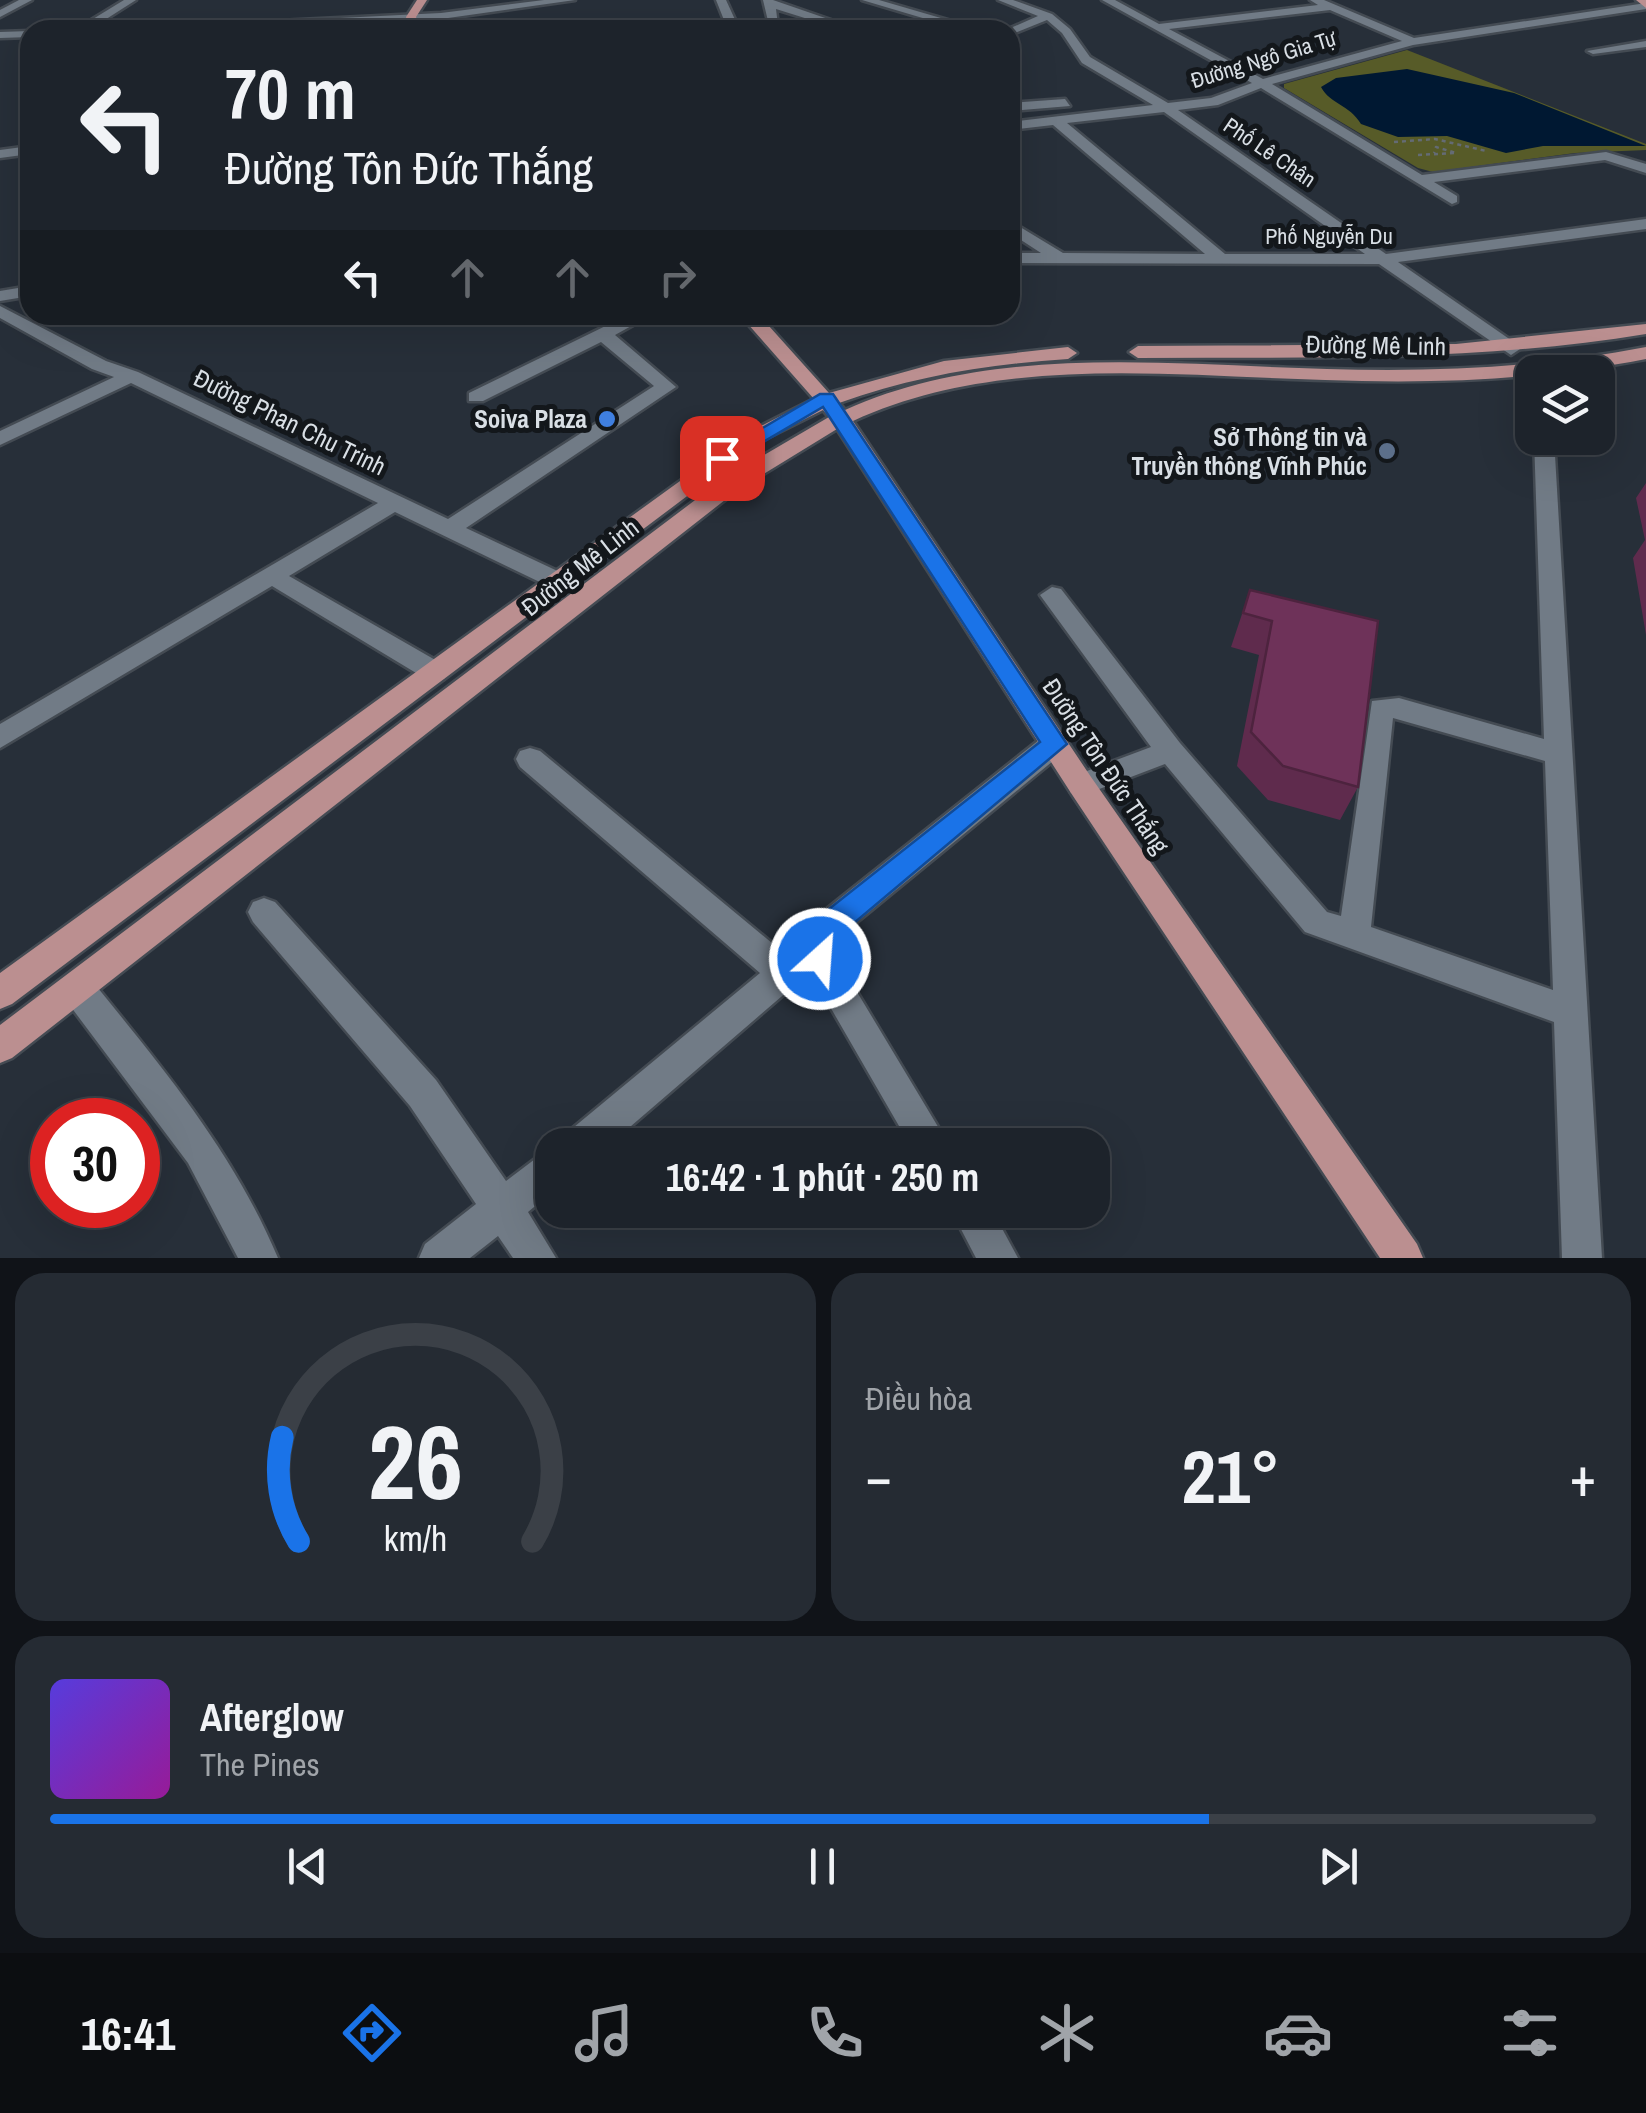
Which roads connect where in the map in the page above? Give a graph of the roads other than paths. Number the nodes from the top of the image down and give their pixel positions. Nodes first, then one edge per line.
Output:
1 (27, 0) edge
2 (131, 0) edge
3 (422, 0) edge
4 (570, 0) edge
5 (867, 0) edge
6 (1003, 0) edge
7 (1107, 0) edge
8 (1315, 0) edge
9 (1580, 1) edge
10 (769, 2) edge
11 (1645, 4) edge
12 (1331, 7) junction
13 (1229, 8) dead end
14 (302, 10) dead end
15 (0, 14) edge
16 (1048, 16) junction
17 (1247, 16) junction
18 (411, 17) junction
19 (290, 19) junction
20 (98, 20) edge
21 (273, 20) edge
22 (412, 20) edge
23 (824, 20) edge
24 (940, 20) edge
25 (1158, 27) junction
26 (1020, 28) edge
27 (1413, 42) junction
28 (1646, 44) edge
29 (1594, 51) dead end
30 (1266, 85) junction
31 (1144, 95) junction
32 (1020, 106) edge
33 (1167, 108) junction
34 (1055, 120) junction
35 (1020, 125) edge
36 (1646, 168) edge
37 (1422, 179) junction
38 (1452, 199) dead end
39 (1646, 224) edge
40 (1020, 233) edge
41 (1020, 258) edge
42 (1059, 258) junction
43 (1221, 258) junction
44 (1386, 259) junction
45 (26, 325) edge
46 (621, 325) edge
47 (758, 325) edge
48 (1646, 329) edge
49 (603, 334) junction
50 (1511, 350) junction
51 (1646, 353) edge
52 (1615, 358) edge
53 (1515, 372) edge
54 (132, 376) junction
55 (476, 397) dead end
56 (833, 408) junction
57 (0, 438) edge
58 (1545, 455) edge
59 (394, 503) junction
60 (449, 530) junction
61 (272, 576) junction
62 (558, 581) junction
63 (1052, 595) dead end
64 (435, 672) junction
65 (0, 737) edge
66 (1054, 744) junction
67 (1170, 751) junction
68 (1558, 754) junction
69 (530, 758) dead end
70 (1082, 785) junction
71 (264, 912) dead end
72 (1354, 936) junction
73 (821, 942) junction
74 (784, 973) junction
75 (77, 988) junction
76 (0, 993) edge
77 (1569, 1011) junction
78 (0, 1046) edge
79 (601, 1128) edge
80 (921, 1128) edge
81 (535, 1184) edge
82 (502, 1212) junction
83 (980, 1228) edge
84 (258, 1258) edge
85 (439, 1258) edge
86 (536, 1258) edge
87 (998, 1258) edge
88 (1403, 1258) edge
89 (1582, 1258) edge

1 - 15 street
2 - 20 street
3 - 18 main road
4 - 18 street
5 - 24 street
6 - 16 street, Phố Lê Chân
7 - 25 street
8 - 12 street
9 - 11 street
10 - 23 street
11 - 27 street, Đường Ngô Gia Tự
12 - 17 street
12 - 27 street
13 - 17 street
14 - 19 street
16 - 26 street
16 - 31 street, Phố Lê Chân
17 - 25 street
18 - 19 street
18 - 22 main road
19 - 21 street
25 - 30 street
27 - 30 street, Đường Ngô Gia Tự
28 - 29 street
30 - 33 street, Đường Ngô Gia Tự
30 - 37 street
31 - 32 street
31 - 33 street, Phố Lê Chân
33 - 34 street, Đường Ngô Gia Tự
33 - 44 street, Phố Lê Chân
34 - 35 street, Đường Ngô Gia Tự
34 - 43 street
36 - 37 street
37 - 38 street
39 - 44 street, Phố Nguyễn Du
40 - 42 street
41 - 42 street, Phố Nguyễn Du
42 - 43 street, Phố Nguyễn Du
43 - 44 street, Phố Nguyễn Du
44 - 50 street, Phố Lê Chân
45 - 54 street, Đường Phan Chu Trinh
46 - 49 street
47 - 56 main road, Đường Tôn Đức Thắng
48 - 50 main road, Đường Mê Linh
49 - 55 street
49 - 60 street
50 - 56 main road, Đường Mê Linh
51 - 52 main road, Đường Mê Linh
53 - 56 main road, Đường Mê Linh
54 - 57 street
54 - 59 street, Đường Phan Chu Trinh
56 - 62 main road, Đường Mê Linh
56 - 66 main road, Đường Tôn Đức Thắng
56 - 75 main road, Đường Mê Linh
58 - 68 street
59 - 60 street, Đường Phan Chu Trinh
59 - 61 street
60 - 62 street, Đường Phan Chu Trinh
61 - 64 street
61 - 65 street
62 - 64 main road, Đường Mê Linh
63 - 67 street
64 - 76 main road, Đường Mê Linh
66 - 70 main road, Đường Tôn Đức Thắng
66 - 73 street
67 - 70 street
67 - 72 street
68 - 72 street
68 - 77 street
69 - 74 street
70 - 88 main road, Đường Tôn Đức Thắng
71 - 82 street
72 - 77 street
73 - 74 street
73 - 80 street
74 - 79 street
75 - 78 main road, Đường Mê Linh
75 - 84 street
77 - 89 street
81 - 82 street
82 - 85 street
82 - 86 street
83 - 87 street

